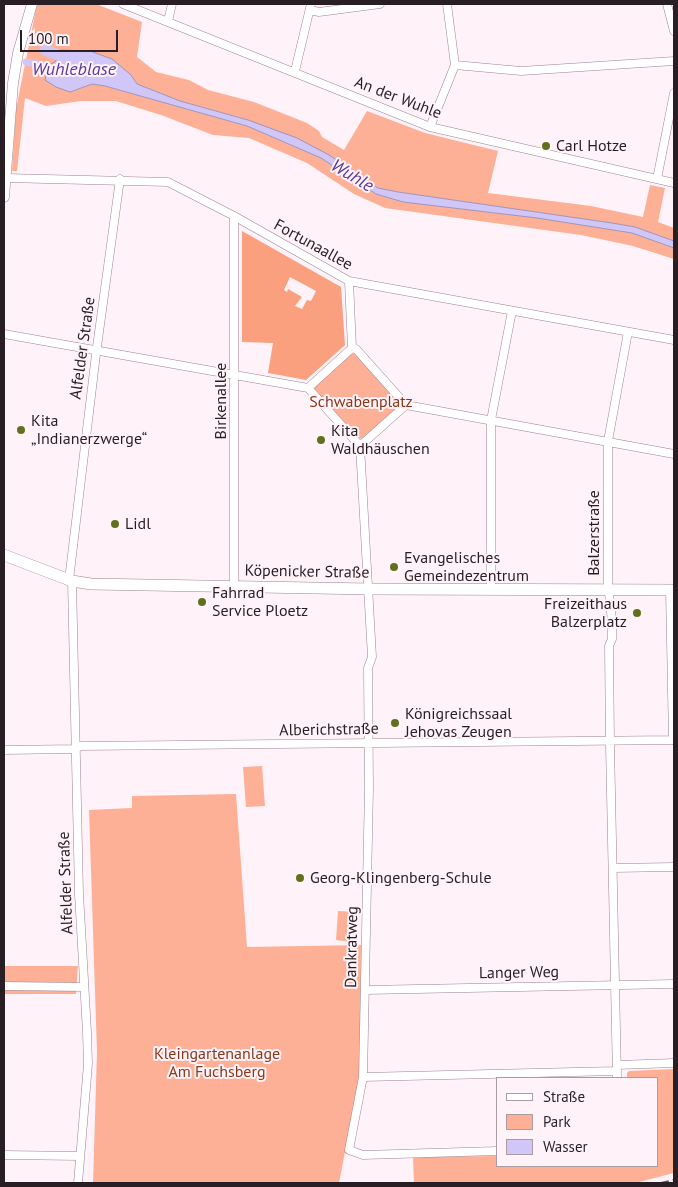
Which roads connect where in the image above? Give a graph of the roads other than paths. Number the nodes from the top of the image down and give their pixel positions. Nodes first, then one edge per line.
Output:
1 (32, 4) edge
2 (123, 4) edge
3 (172, 4) edge
4 (380, 4) edge
5 (447, 4) edge
6 (667, 4) edge
7 (310, 7) edge
8 (168, 21) junction
9 (674, 31) edge
10 (674, 61) edge
11 (455, 65) junction
12 (295, 72) junction
13 (674, 92) edge
14 (7, 118) edge
15 (430, 127) junction
16 (6, 178) junction
17 (120, 179) junction
18 (657, 179) junction
19 (674, 182) edge
20 (4, 197) edge
21 (234, 216) junction
22 (349, 281) junction
23 (512, 311) junction
24 (628, 332) junction
25 (4, 334) edge
26 (674, 340) edge
27 (352, 348) junction
28 (97, 351) junction
29 (235, 376) junction
30 (308, 388) junction
31 (406, 405) junction
32 (491, 420) junction
33 (608, 441) junction
34 (360, 446) junction
35 (674, 454) edge
36 (4, 555) edge
37 (71, 581) junction
38 (234, 587) junction
39 (370, 589) junction
40 (491, 590) junction
41 (609, 590) junction
42 (672, 590) edge
43 (610, 740) junction
44 (674, 740) edge
45 (368, 743) junction
46 (75, 749) junction
47 (4, 750) edge
48 (674, 867) edge
49 (613, 868) junction
50 (674, 984) edge
51 (615, 985) junction
52 (4, 986) edge
53 (84, 987) junction
54 (365, 990) junction
55 (674, 1063) edge
56 (617, 1072) edge
57 (363, 1077) junction
58 (496, 1151) edge
59 (4, 1155) edge
60 (80, 1156) junction
61 (78, 1183) edge

1 - 14 street
2 - 8 street, An der Wuhle
3 - 8 street
4 - 7 street
5 - 11 street
6 - 9 street
7 - 12 street
8 - 12 street, An der Wuhle
10 - 11 street
11 - 15 street
12 - 15 street, An der Wuhle
13 - 18 street
14 - 16 street
15 - 18 street, An der Wuhle
16 - 17 street, Fortunaallee
16 - 20 street
17 - 21 street, Fortunaallee
17 - 28 street, Alfelder Straße
18 - 19 street, An der Wuhle
21 - 22 street, Fortunaallee
21 - 29 street, Birkenallee
22 - 23 street, Fortunaallee
22 - 27 street
23 - 24 street, Fortunaallee
23 - 32 street
24 - 26 street, Fortunaallee
24 - 33 street, Balzerstraße
25 - 28 street
27 - 30 street
27 - 31 street
28 - 29 street
28 - 37 street, Alfelder Straße
29 - 30 street
29 - 38 street, Birkenallee
30 - 34 street
31 - 32 street
31 - 34 street
32 - 33 street
32 - 40 street
33 - 35 street
33 - 41 street, Balzerstraße
34 - 39 street, Dankratweg
36 - 37 main road, Köpenicker Straße
37 - 38 main road, Köpenicker Straße
37 - 46 street, Alfelder Straße
38 - 39 main road, Köpenicker Straße
39 - 40 main road, Köpenicker Straße
39 - 45 street, Dankratweg
40 - 41 main road, Köpenicker Straße
41 - 42 main road, Köpenicker Straße
41 - 43 street, Balzerstraße
42 - 44 street
43 - 44 street, Alberichstraße
43 - 45 street, Alberichstraße
43 - 49 street, Balzerstraße
45 - 46 street, Alberichstraße
45 - 54 street, Dankratweg
46 - 47 street, Alberichstraße
46 - 53 street, Alfelder Straße
48 - 49 street
49 - 51 street, Balzerstraße
50 - 51 street, Langer Weg
51 - 54 street, Langer Weg
51 - 56 street, Balzerstraße
52 - 53 street
53 - 60 street, Alfelder Straße
54 - 57 street, Dankratweg
55 - 56 street
56 - 57 street
57 - 58 street, Dankratweg
59 - 60 street
60 - 61 street, Alfelder Straße

